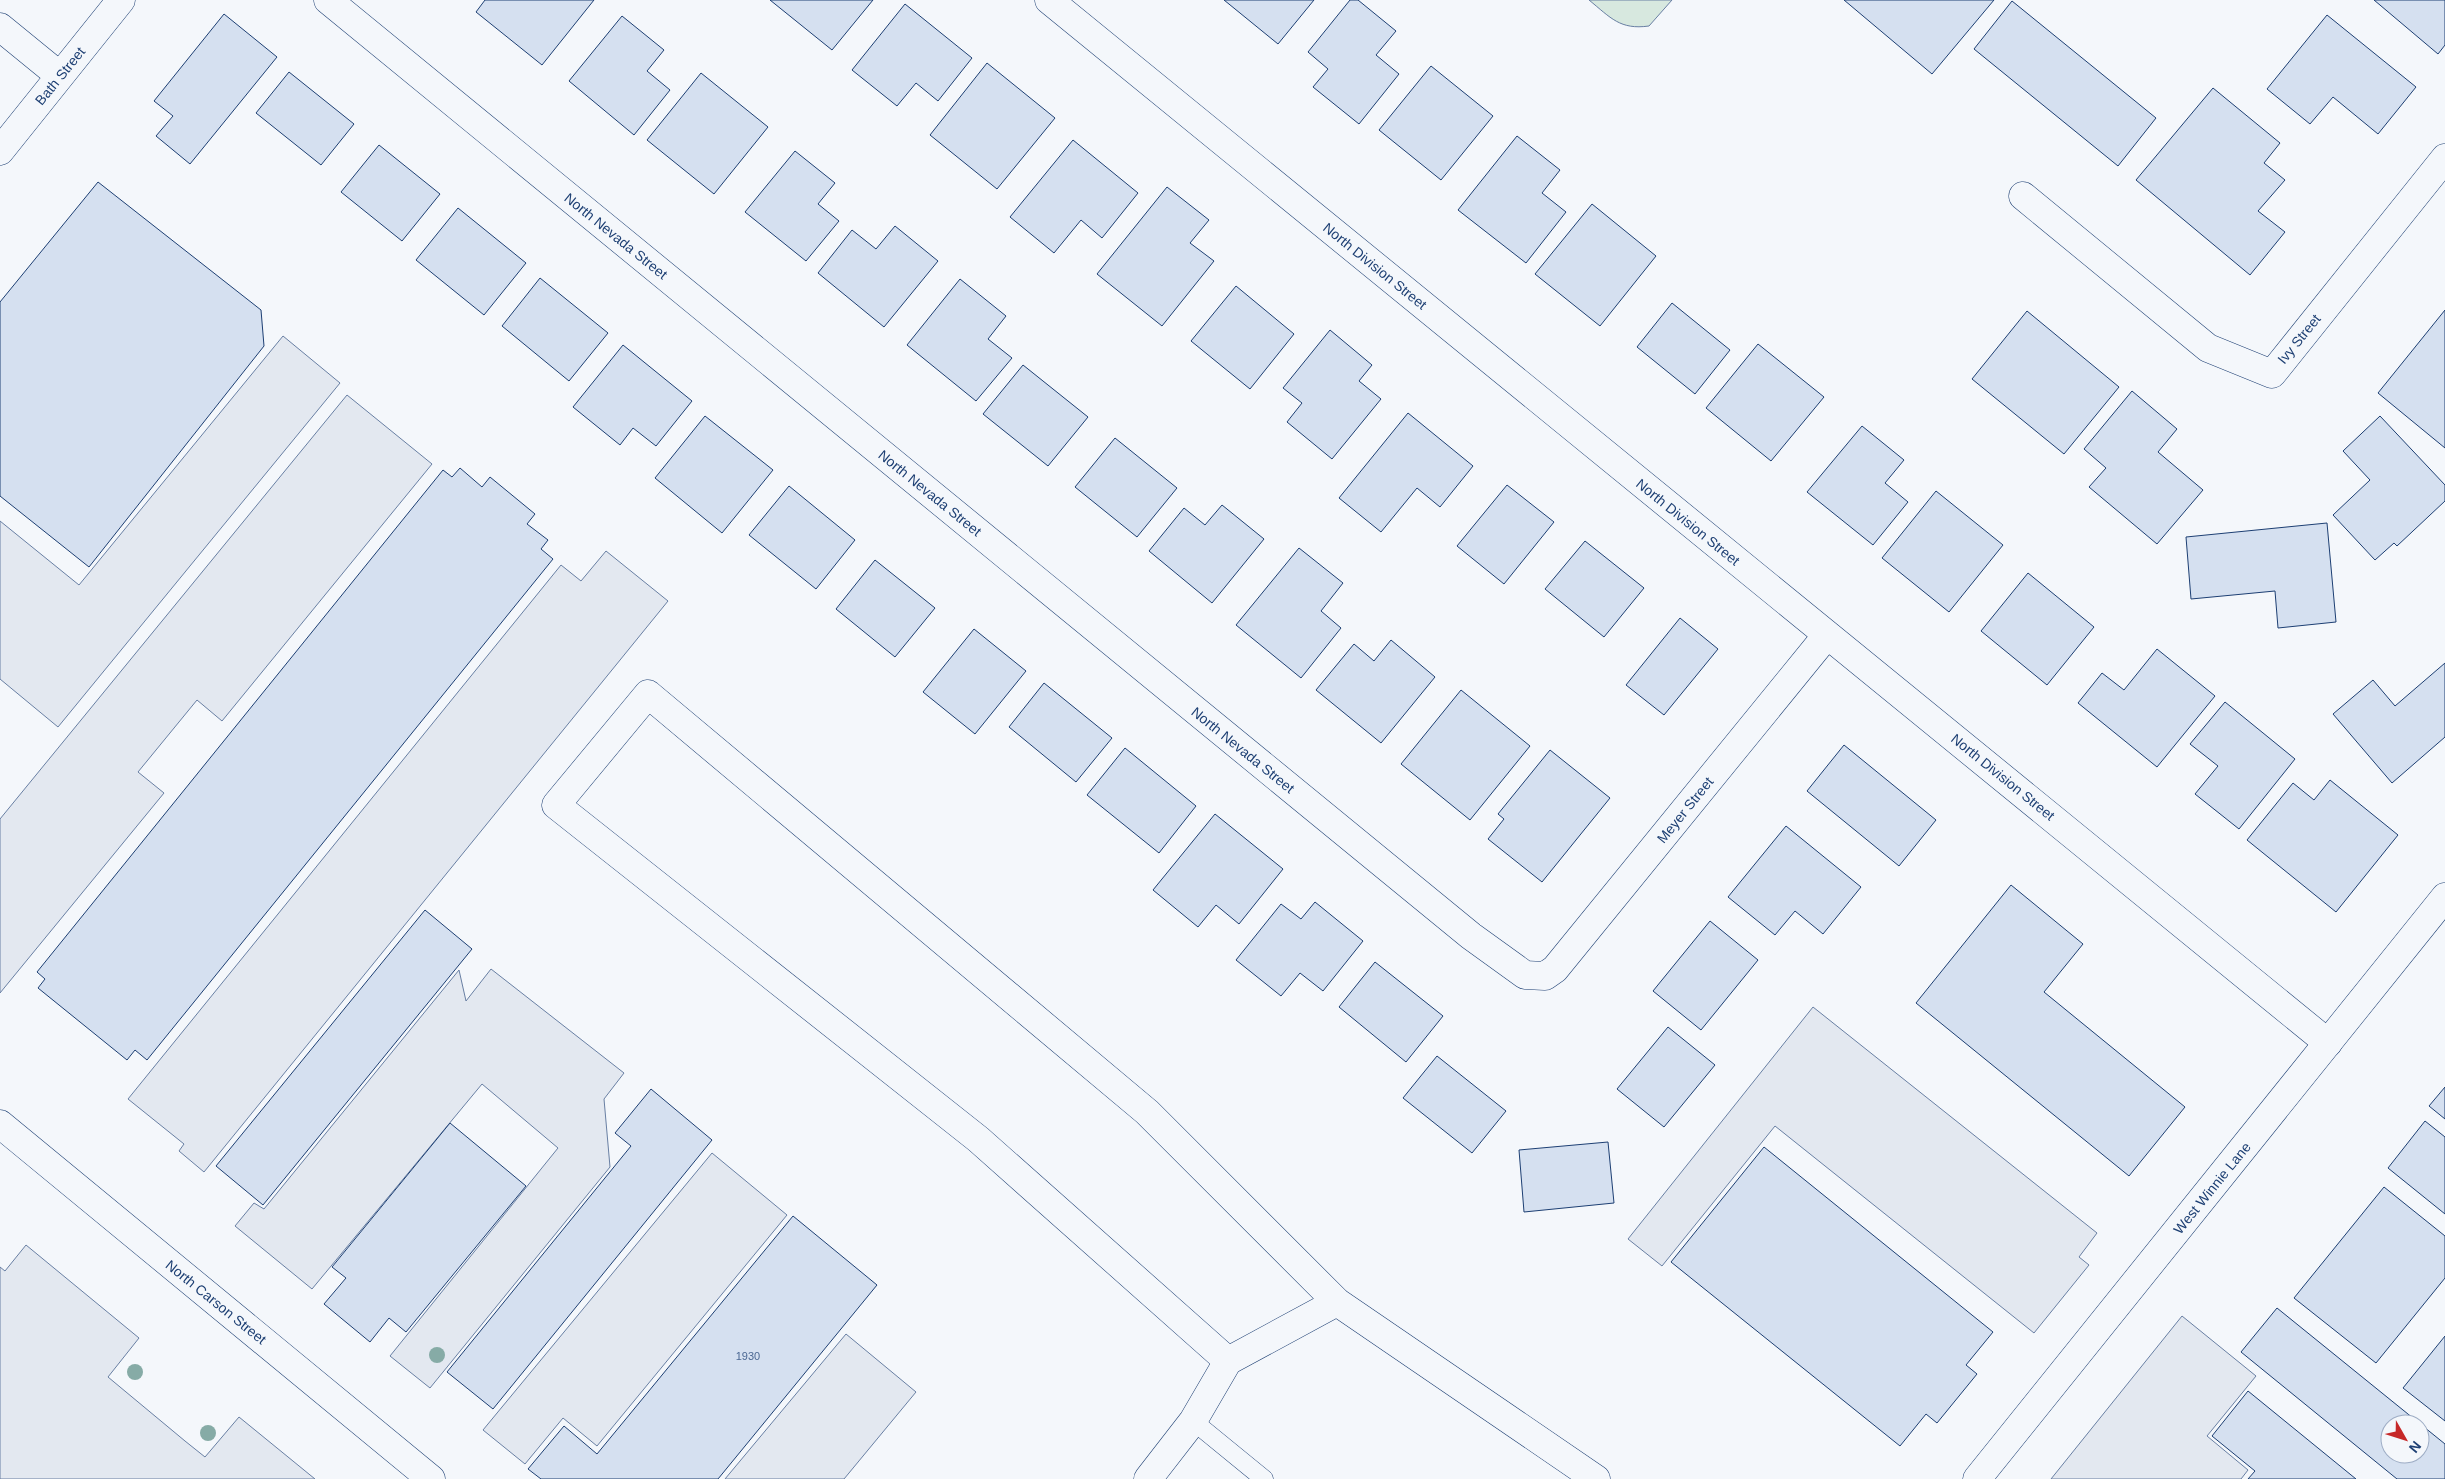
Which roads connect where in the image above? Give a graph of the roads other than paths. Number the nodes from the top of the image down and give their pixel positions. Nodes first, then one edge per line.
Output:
1 (121, 0) edge
2 (328, 0) edge
3 (1049, 0) edge
4 (0, 26) edge
5 (60, 76) junction
6 (0, 151) edge
7 (2445, 158) edge
8 (2023, 196) dead end
9 (1828, 635) junction
10 (2445, 897) edge
11 (1537, 974) joint
12 (2328, 1043) junction
13 (0, 1124) edge
14 (1337, 1302) junction
15 (1228, 1361) junction
16 (1193, 1421) junction
17 (431, 1479) edge
18 (1148, 1479) edge
19 (1264, 1479) edge
20 (1596, 1479) edge
21 (1977, 1479) edge

1 - 5 street, Bath Street
2 - 11 street, North Nevada Street
3 - 9 street, North Division Street
4 - 5 street
5 - 6 street, Bath Street
7 - 8 street, Ivy Street
9 - 11 street, Meyer Street
9 - 12 street, North Division Street
10 - 12 street, West Winnie Lane
12 - 21 street, West Winnie Lane
13 - 17 street, North Carson Street
14 - 15 street
14 - 15 street
14 - 20 street
15 - 16 street
16 - 18 street
16 - 19 lane

